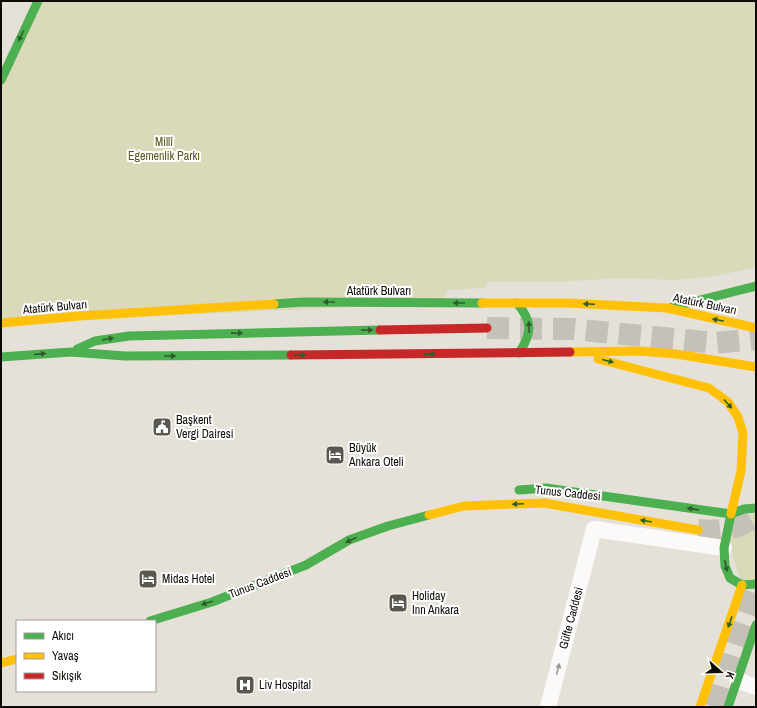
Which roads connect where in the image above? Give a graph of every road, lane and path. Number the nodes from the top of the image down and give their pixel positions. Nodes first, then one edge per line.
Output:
1 (38, 1) edge
2 (2, 74) edge
3 (756, 286) edge
4 (518, 302) junction
5 (667, 308) junction
6 (1, 324) edge
7 (487, 328) tunnel mouth
8 (756, 328) edge
9 (71, 352) junction
10 (570, 352) junction
11 (519, 353) junction
12 (1, 357) edge
13 (756, 367) edge
14 (507, 491) dead end
15 (756, 508) edge
16 (405, 511) dead end
17 (731, 514) junction
18 (388, 526) junction
19 (698, 530) tunnel mouth
20 (724, 548) junction
21 (756, 584) edge
22 (742, 585) junction
23 (153, 620) edge
24 (756, 625) edge
25 (16, 660) edge
26 (1, 663) edge
27 (737, 680) junction
28 (756, 687) edge
29 (548, 707) edge
30 (700, 707) edge
31 (728, 707) edge

1 -> 2 main road
3 - 5 main road
5 -> 4 main road, Atatürk Bulvarı
4 -> 6 main road, Atatürk Bulvarı
11 -> 4 main road
8 -> 5 main road, Atatürk Bulvarı
9 -> 7 main road
9 -> 11 main road
12 -> 9 main road
10 - 11 main road
10 - 13 main road
10 -> 17 main road
17 -> 14 main road, Tunus Caddesi
15 - 17 main road
16 - 18 main road, Tunus Caddesi
17 - 20 main road
19 -> 18 main road, Tunus Caddesi
18 -> 23 main road, Tunus Caddesi
20 -> 22 main road
29 -> 20 street, Güfte Caddesi
21 - 22 main road
22 -> 30 main road
24 - 27 main road
25 - 26 main road
27 - 28 street
27 - 31 main road

